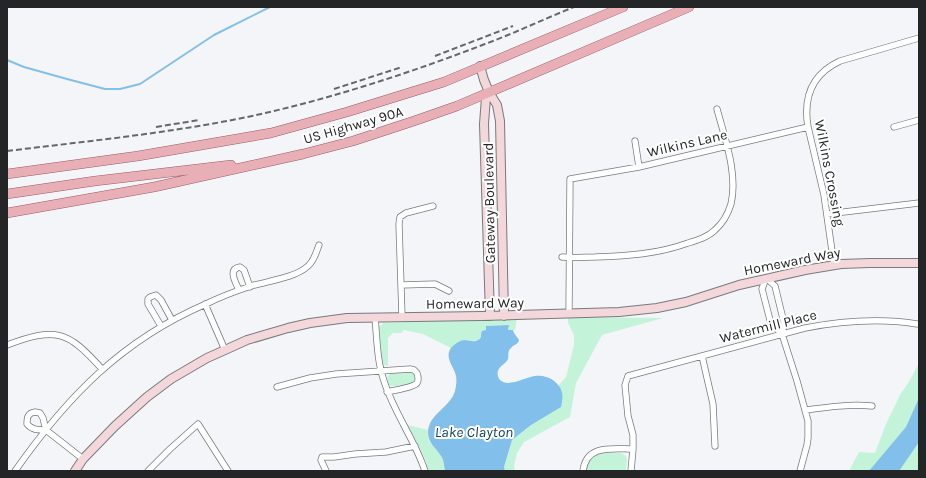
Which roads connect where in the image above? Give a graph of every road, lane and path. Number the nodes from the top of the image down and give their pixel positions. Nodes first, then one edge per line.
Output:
1 (623, 7) edge
2 (689, 7) edge
3 (919, 38) edge
4 (480, 66) junction
5 (489, 92) junction
6 (717, 109) dead end
7 (919, 120) edge
8 (808, 127) junction
9 (894, 127) dead end
10 (635, 141) dead end
11 (727, 146) junction
12 (270, 161) junction
13 (639, 167) junction
14 (7, 174) edge
15 (7, 194) edge
16 (919, 203) edge
17 (432, 206) dead end
18 (7, 213) edge
19 (827, 214) junction
20 (318, 245) dead end
21 (562, 257) dead end
22 (570, 257) junction
23 (919, 263) edge
24 (834, 265) junction
25 (766, 278) junction
26 (401, 285) junction
27 (250, 287) junction
28 (239, 290) junction
29 (449, 291) dead end
30 (205, 304) junction
31 (569, 313) junction
32 (490, 316) junction
33 (504, 316) junction
34 (375, 317) junction
35 (402, 317) junction
36 (172, 320) junction
37 (917, 324) dead end
38 (161, 326) junction
39 (782, 334) junction
40 (7, 345) edge
41 (225, 350) junction
42 (702, 356) junction
43 (102, 369) junction
44 (381, 371) junction
45 (277, 387) dead end
46 (387, 392) junction
47 (872, 406) dead end
48 (806, 410) junction
49 (46, 430) junction
50 (415, 446) junction
51 (715, 446) dead end
52 (633, 449) junction
53 (83, 459) junction
54 (15, 471) edge
55 (75, 471) edge
56 (148, 471) edge
57 (228, 471) edge
58 (326, 471) edge
59 (425, 471) edge
60 (583, 471) edge
61 (631, 471) edge
62 (800, 471) edge

1 - 4 main road, US Highway 90A
2 - 5 main road, US Highway 90A
3 - 8 street, Wilkins Crossing
4 - 5 street, Gateway Boulevard
4 - 14 main road, US Highway 90A
5 - 12 main road, US Highway 90A
5 - 32 street, Gateway Boulevard
5 - 33 street, Gateway Boulevard
6 - 11 street
7 - 9 street
8 - 11 street, Wilkins Lane
8 - 19 street, Wilkins Crossing
10 - 13 street
11 - 13 street, Wilkins Lane
11 - 22 street
12 - 15 main road
12 - 18 main road, US Highway 90A
13 - 22 street, Wilkins Lane
16 - 19 street
17 - 26 street
19 - 24 street, Wilkins Crossing
20 - 27 street
21 - 22 street
22 - 31 street
23 - 24 street, Homeward Way
24 - 25 street, Homeward Way
25 - 31 street, Homeward Way
25 - 39 street
25 - 39 street
26 - 29 street
26 - 35 street
27 - 28 street
27 - 28 street
28 - 30 street
30 - 36 street
30 - 41 street
31 - 33 street, Homeward Way
32 - 33 street, Homeward Way
32 - 35 street, Homeward Way
34 - 35 street, Homeward Way
34 - 41 street, Homeward Way
34 - 44 street
36 - 38 street
36 - 38 street
37 - 39 street, Watermill Place
38 - 43 street
39 - 42 street, Watermill Place
39 - 48 street
40 - 43 street
41 - 53 street, Homeward Way
42 - 51 street
42 - 52 street, Watermill Place
43 - 49 street
44 - 45 street
44 - 46 street
44 - 46 street
46 - 50 street
47 - 48 street
48 - 62 street
49 - 53 street
49 - 54 street
50 - 58 street
50 - 59 street
52 - 60 street
52 - 61 street
53 - 55 street, Homeward Way
56 - 57 street

